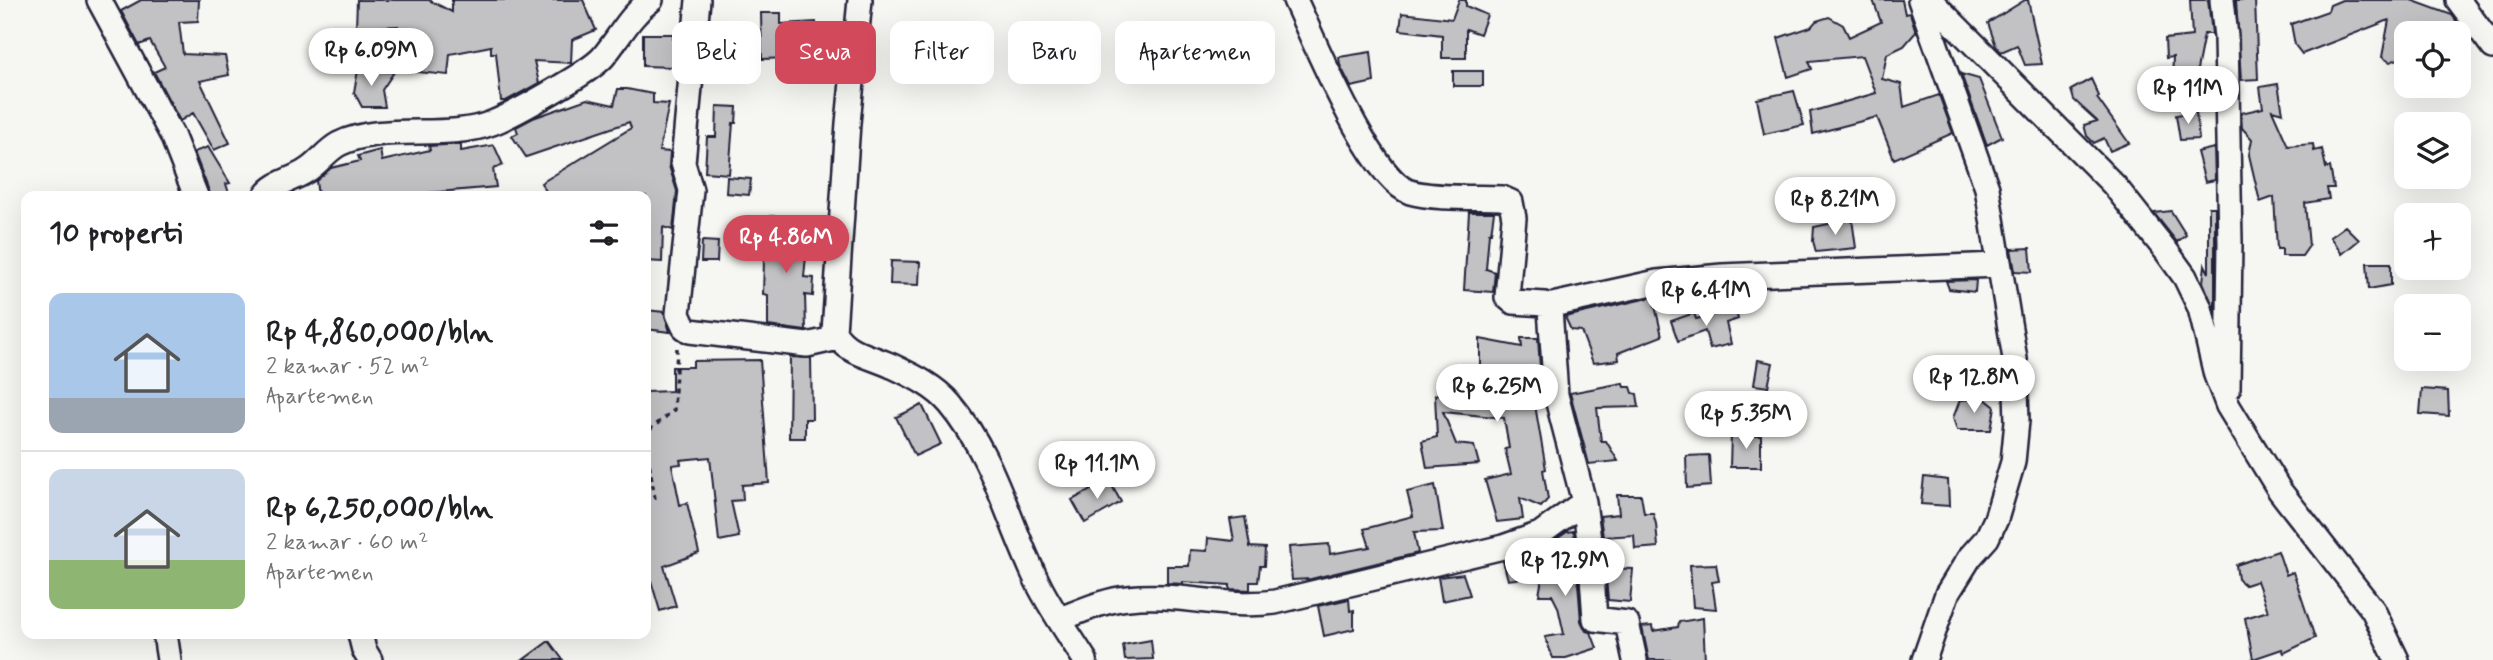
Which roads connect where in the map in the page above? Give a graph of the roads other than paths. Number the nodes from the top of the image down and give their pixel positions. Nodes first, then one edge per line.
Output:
1 (99, 0) edge
2 (651, 0) edge
3 (698, 0) edge
4 (860, 0) edge
5 (1295, 0) edge
6 (1920, 0) edge
7 (1930, 0) edge
8 (2222, 0) edge
9 (2458, 0) edge
10 (2493, 47) edge
11 (194, 191) edge
12 (272, 191) edge
13 (1999, 265) junction
14 (1548, 306) junction
15 (838, 338) junction
16 (2228, 406) junction
17 (1584, 502) junction
18 (1060, 619) junction
19 (166, 639) edge
20 (361, 639) edge
21 (169, 660) edge
22 (370, 660) edge
23 (1084, 660) edge
24 (1635, 660) edge
25 (1923, 660) edge
26 (2397, 660) edge

1 - 11 street
2 - 12 street
3 - 15 street
4 - 15 street
5 - 14 street
6 - 13 street
7 - 16 street
8 - 16 street
9 - 10 street
13 - 14 street
13 - 25 street
14 - 17 street
15 - 18 street
16 - 26 street
17 - 18 street
17 - 24 street
18 - 23 street
19 - 21 street
20 - 22 street

